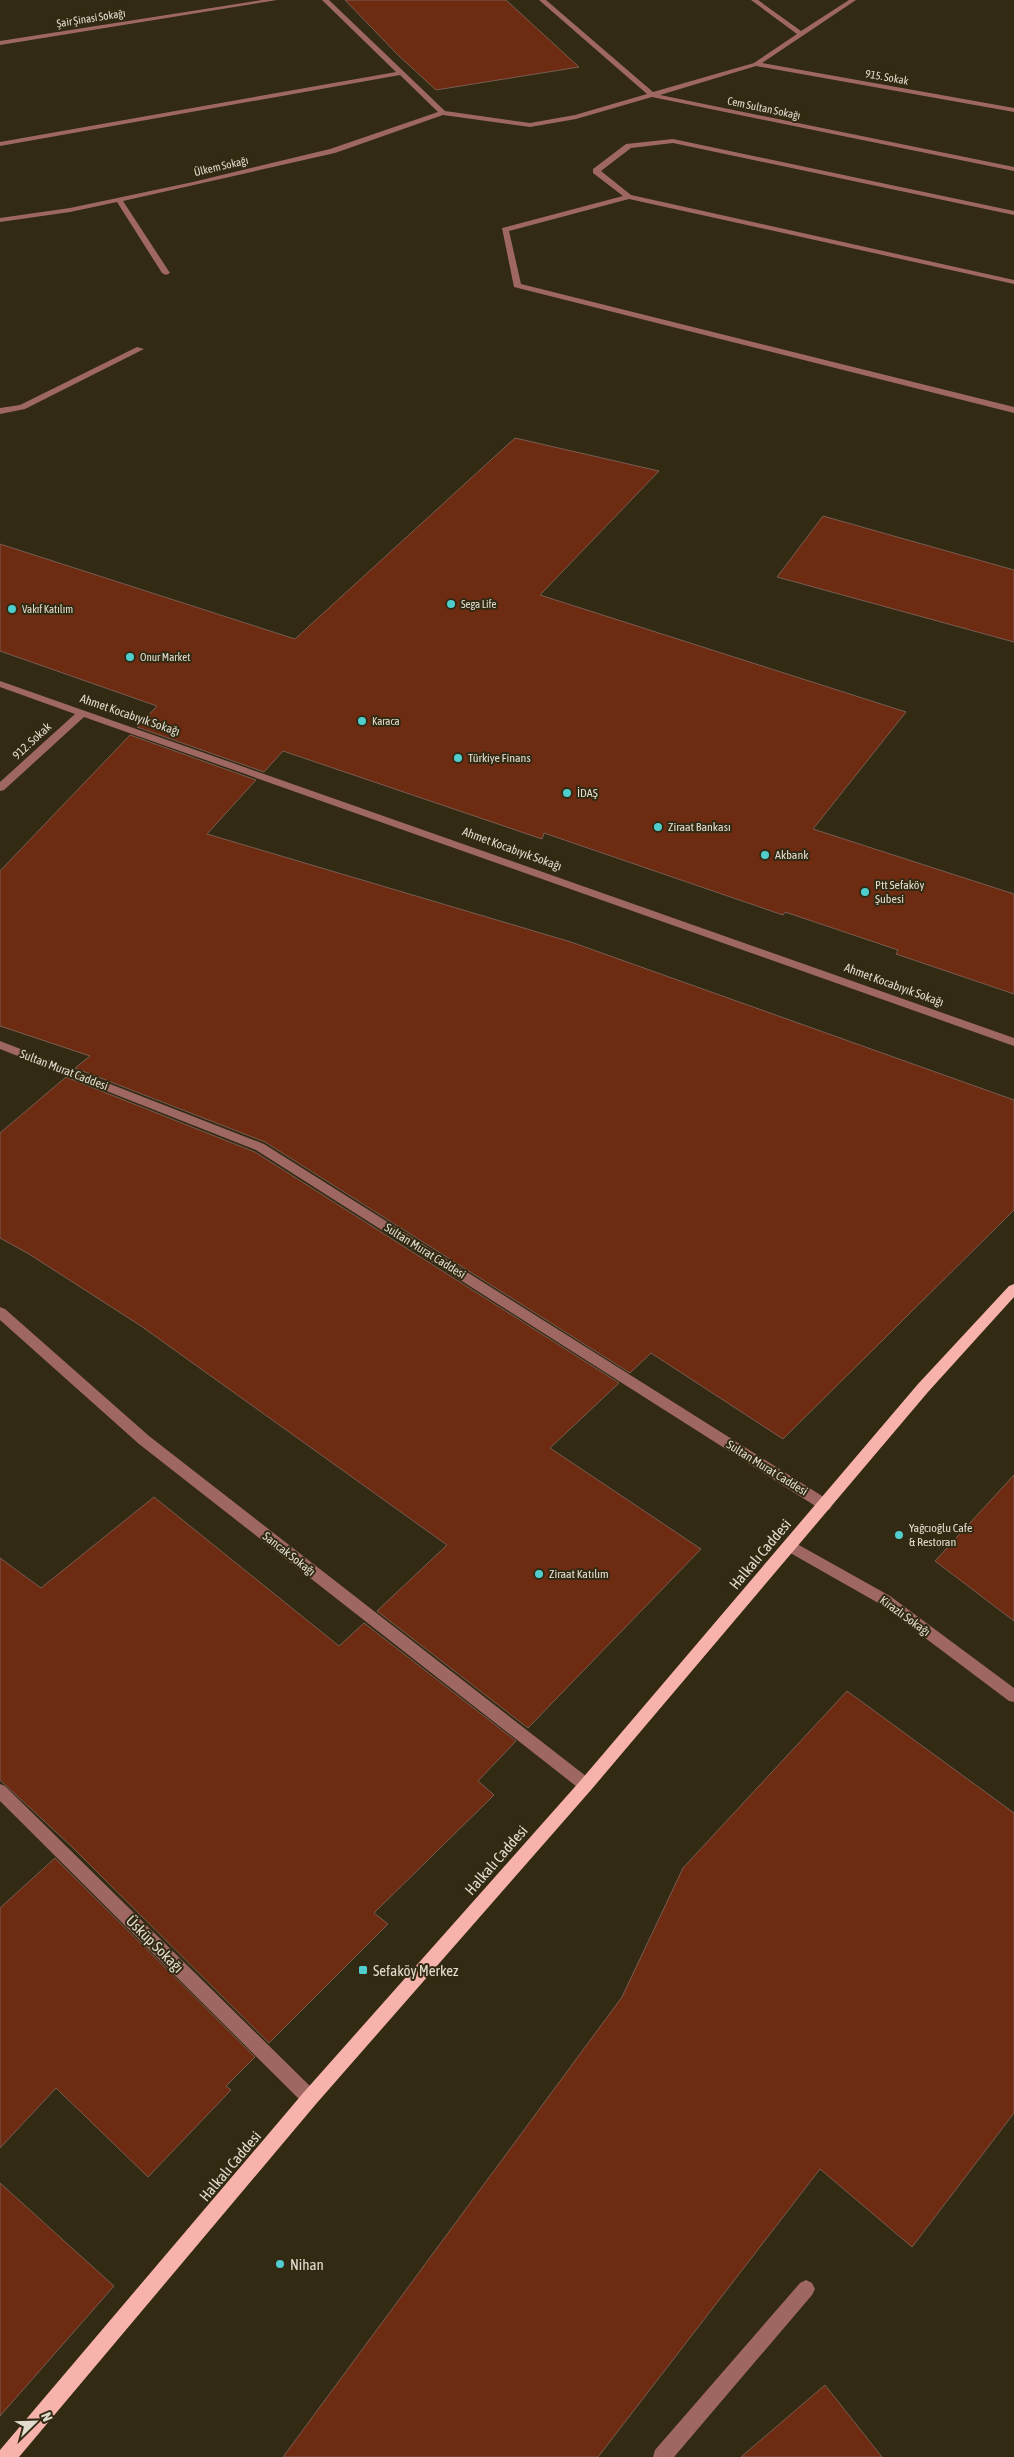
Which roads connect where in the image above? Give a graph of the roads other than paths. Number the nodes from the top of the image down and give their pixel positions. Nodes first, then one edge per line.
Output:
1 (274, 0) edge
2 (325, 0) edge
3 (542, 0) edge
4 (754, 0) edge
5 (853, 0) edge
6 (802, 34) junction
7 (0, 43) edge
8 (756, 64) junction
9 (402, 73) junction
10 (652, 95) junction
11 (1014, 110) edge
12 (443, 114) junction
13 (0, 144) edge
14 (1014, 169) edge
15 (629, 197) junction
16 (119, 200) junction
17 (1014, 213) edge
18 (0, 220) edge
19 (166, 273) dead end
20 (1014, 282) edge
21 (140, 349) dead end
22 (1014, 410) edge
23 (0, 411) edge
24 (0, 684) edge
25 (82, 713) junction
26 (0, 788) edge
27 (1014, 1042) edge
28 (0, 1045) edge
29 (1014, 1289) edge
30 (0, 1312) edge
31 (825, 1504) junction
32 (790, 1546) junction
33 (1014, 1696) edge
34 (586, 1786) junction
35 (0, 1791) edge
36 (310, 2098) junction
37 (806, 2289) dead end
38 (8, 2457) edge
39 (662, 2457) edge

1 - 7 street, Şair Şinasi Sokağı
2 - 9 street
3 - 10 street, Cem Sultan Sokağı
4 - 6 street
5 - 6 street
6 - 8 street
8 - 10 street
8 - 11 street, 915. Sokak
9 - 12 street
9 - 13 street
10 - 12 street
10 - 14 street, Cem Sultan Sokağı
12 - 16 street, Ülkem Sokağı
15 - 17 street
15 - 20 street
15 - 22 street
16 - 18 street, Ülkem Sokağı
16 - 19 street
21 - 23 street
24 - 25 street, Ahmet Kocabıyık Sokağı
25 - 26 street, 912. Sokak
25 - 27 street, Ahmet Kocabıyık Sokağı
28 - 31 street, Sultan Murat Caddesi
29 - 31 main road, Halkalı Caddesi
30 - 34 street, Sancak Sokağı
31 - 32 main road, Halkalı Caddesi
32 - 33 street, Kirazlı Sokağı
32 - 34 main road, Halkalı Caddesi
34 - 36 main road, Halkalı Caddesi
35 - 36 street, Üsküp Sokağı
36 - 38 main road, Halkalı Caddesi
37 - 39 street

